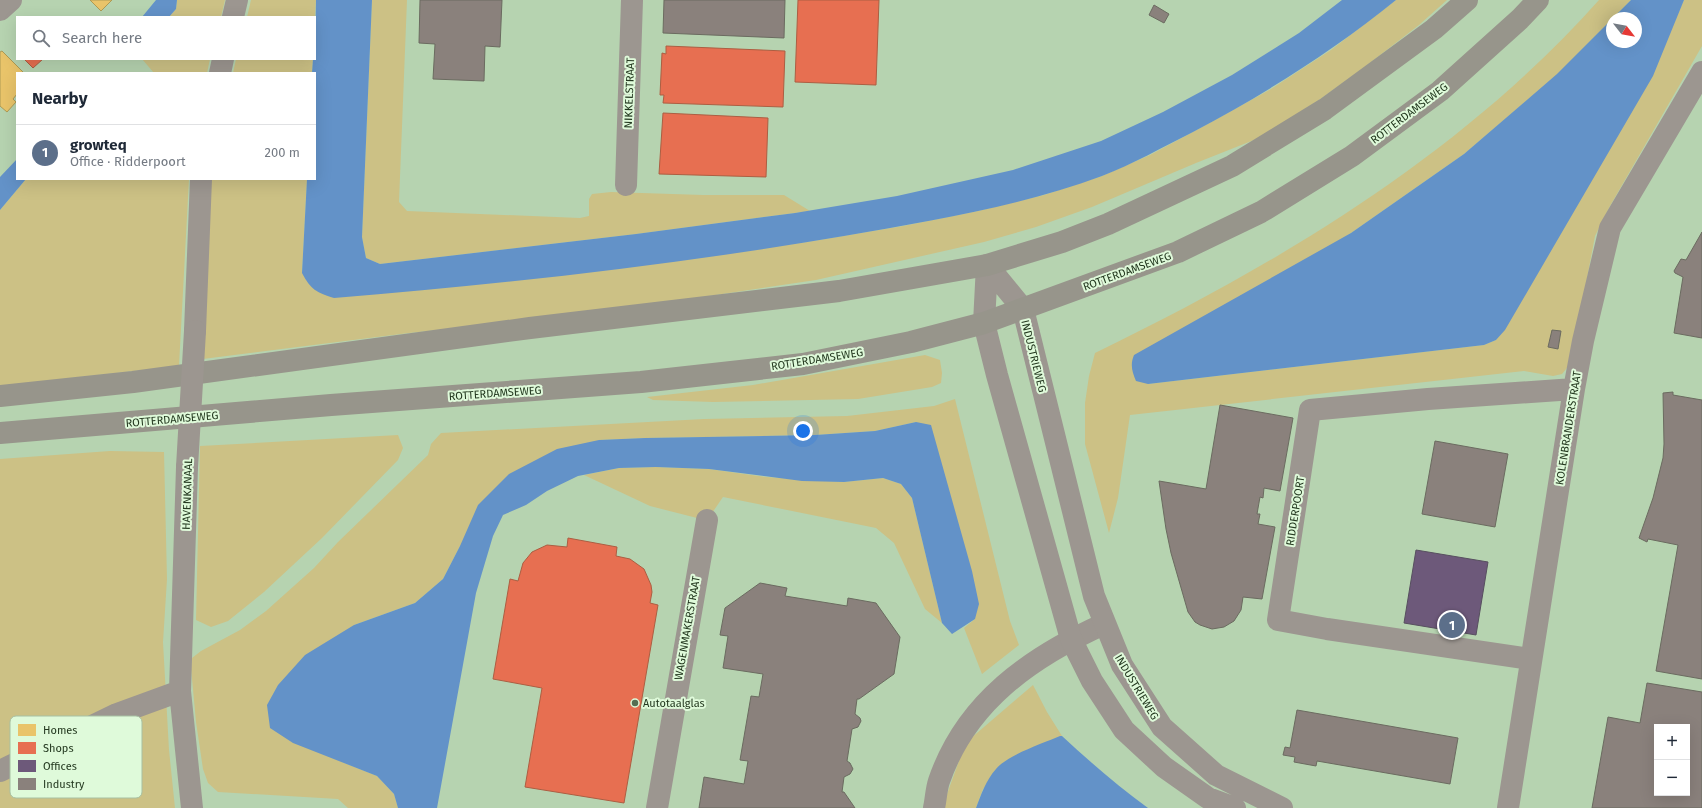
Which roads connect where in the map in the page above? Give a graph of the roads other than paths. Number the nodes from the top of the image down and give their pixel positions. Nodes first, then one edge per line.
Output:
1 (11, 0) edge
2 (237, 0) edge
3 (632, 0) edge
4 (1467, 0) edge
5 (1538, 0) edge
6 (0, 10) edge
7 (233, 16) edge
8 (223, 60) edge
9 (220, 72) edge
10 (1702, 72) edge
11 (201, 180) edge
12 (626, 185) dead end
13 (987, 265) junction
14 (1023, 309) junction
15 (984, 323) junction
16 (1574, 389) junction
17 (0, 396) edge
18 (0, 432) edge
19 (707, 520) dead end
20 (1104, 624) junction
21 (1071, 639) junction
22 (1531, 659) junction
23 (180, 691) junction
24 (113, 716) edge
25 (10, 766) edge
26 (0, 771) edge
27 (192, 808) edge
28 (657, 808) edge
29 (934, 808) edge
30 (1235, 808) edge
31 (1282, 808) edge
32 (1508, 808) edge

1 - 6 street
2 - 7 street
3 - 12 street, NIKKELSTRAAT
4 - 13 main road
5 - 14 main road, ROTTERDAMSEWEG
8 - 9 street
10 - 16 street, KOLENBRANDERSTRAAT
11 - 23 street, HAVENKANAAL, bridge
13 - 14 street, INDUSTRIEWEG
13 - 15 street
13 - 17 main road
14 - 15 main road, ROTTERDAMSEWEG
14 - 20 street, INDUSTRIEWEG
15 - 18 main road, ROTTERDAMSEWEG
15 - 21 street
16 - 22 street, KOLENBRANDERSTRAAT
16 - 22 street, RIDDERPOORT
19 - 28 street, WAGENMAKERSTRAAT
20 - 21 street
20 - 31 street, INDUSTRIEWEG
21 - 29 street
21 - 30 street
22 - 32 street, KOLENBRANDERSTRAAT
23 - 24 street
23 - 27 street, HAVENKANAAL
25 - 26 street

